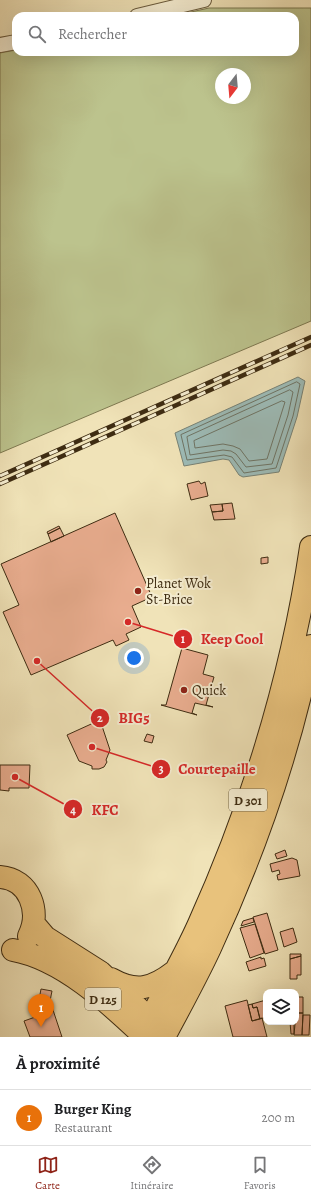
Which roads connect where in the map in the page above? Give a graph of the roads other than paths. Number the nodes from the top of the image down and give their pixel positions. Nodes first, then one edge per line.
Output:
1 (204, 0) edge
2 (154, 12) edge
3 (12, 43) edge
4 (0, 45) edge
5 (311, 547) edge
6 (311, 646) edge
7 (244, 814) junction
8 (0, 877) edge
9 (34, 924) junction
10 (7, 952) edge
11 (175, 971) junction
12 (100, 972) junction
13 (152, 1032) edge

1 - 2 street
3 - 4 street
5 - 7 main road, D 301
6 - 13 main road, D 301
7 - 11 main road, D 301
7 - 13 main road
8 - 9 main road
9 - 10 main road
9 - 12 main road, D 125
10 - 13 main road, D 125
11 - 12 main road
11 - 13 main road, D 301
12 - 13 main road, D 125

